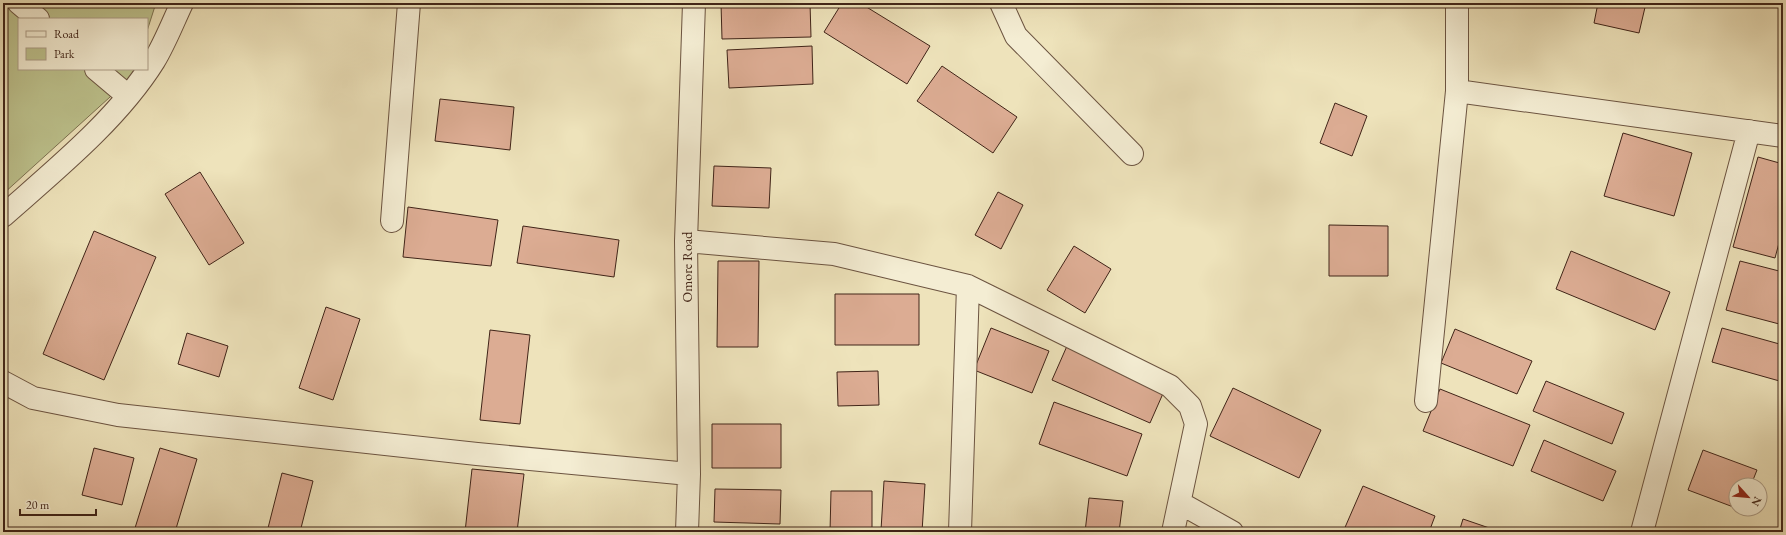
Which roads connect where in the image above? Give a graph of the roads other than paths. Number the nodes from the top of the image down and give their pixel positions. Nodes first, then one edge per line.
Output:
1 (19, 3) edge
2 (182, 3) edge
3 (410, 3) edge
4 (694, 3) edge
5 (1001, 3) edge
6 (1457, 3) edge
7 (37, 18) edge
8 (148, 69) edge
9 (97, 70) edge
10 (147, 70) edge
11 (1457, 91) junction
12 (128, 96) junction
13 (1749, 131) junction
14 (1783, 136) edge
15 (1132, 154) dead end
16 (3, 216) edge
17 (392, 221) dead end
18 (686, 241) junction
19 (968, 286) junction
20 (3, 382) edge
21 (1426, 400) dead end
22 (689, 474) junction
23 (1180, 503) junction
24 (687, 532) edge
25 (960, 532) edge
26 (1173, 532) edge
27 (1232, 532) edge
28 (1642, 532) edge

1 - 7 street
2 - 8 street
3 - 17 street
4 - 18 street, Omore Road
5 - 15 street
6 - 11 street
9 - 12 street
10 - 12 street
11 - 13 street
11 - 21 street
12 - 16 street
13 - 14 street
13 - 28 street
18 - 19 street
18 - 22 street, Omore Road
19 - 23 street
19 - 25 street
20 - 22 street
22 - 24 street, Omore Road
23 - 26 street
23 - 27 street

